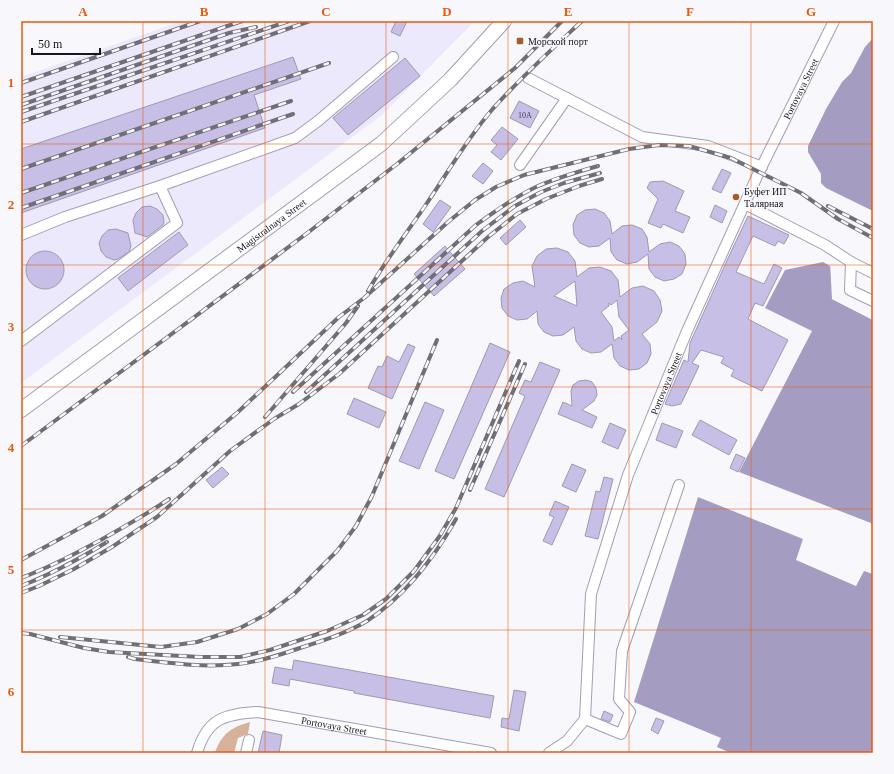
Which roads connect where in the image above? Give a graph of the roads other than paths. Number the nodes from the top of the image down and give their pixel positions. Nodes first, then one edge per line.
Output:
1 (504, 21) edge
2 (834, 21) edge
3 (393, 57) dead end
4 (528, 78) dead end
5 (567, 98) junction
6 (520, 165) dead end
7 (762, 167) junction
8 (160, 186) junction
9 (745, 204) junction
10 (21, 235) edge
11 (851, 262) junction
12 (873, 273) edge
13 (873, 301) edge
14 (21, 341) edge
15 (21, 410) edge
16 (679, 484) dead end
17 (585, 719) junction
18 (249, 740) dead end
19 (198, 753) edge
20 (246, 753) edge
21 (491, 753) edge
22 (549, 753) edge

1 - 15 highway, Magistralnaya Street
2 - 7 street, Portovaya Street
3 - 8 street
4 - 5 street
5 - 6 street
5 - 7 street
7 - 9 street, Portovaya Street
8 - 10 street
8 - 14 street
9 - 11 street
9 - 17 street, Portovaya Street
11 - 12 street
11 - 13 street
16 - 17 street
17 - 22 street
18 - 20 street
19 - 21 street, Portovaya Street

